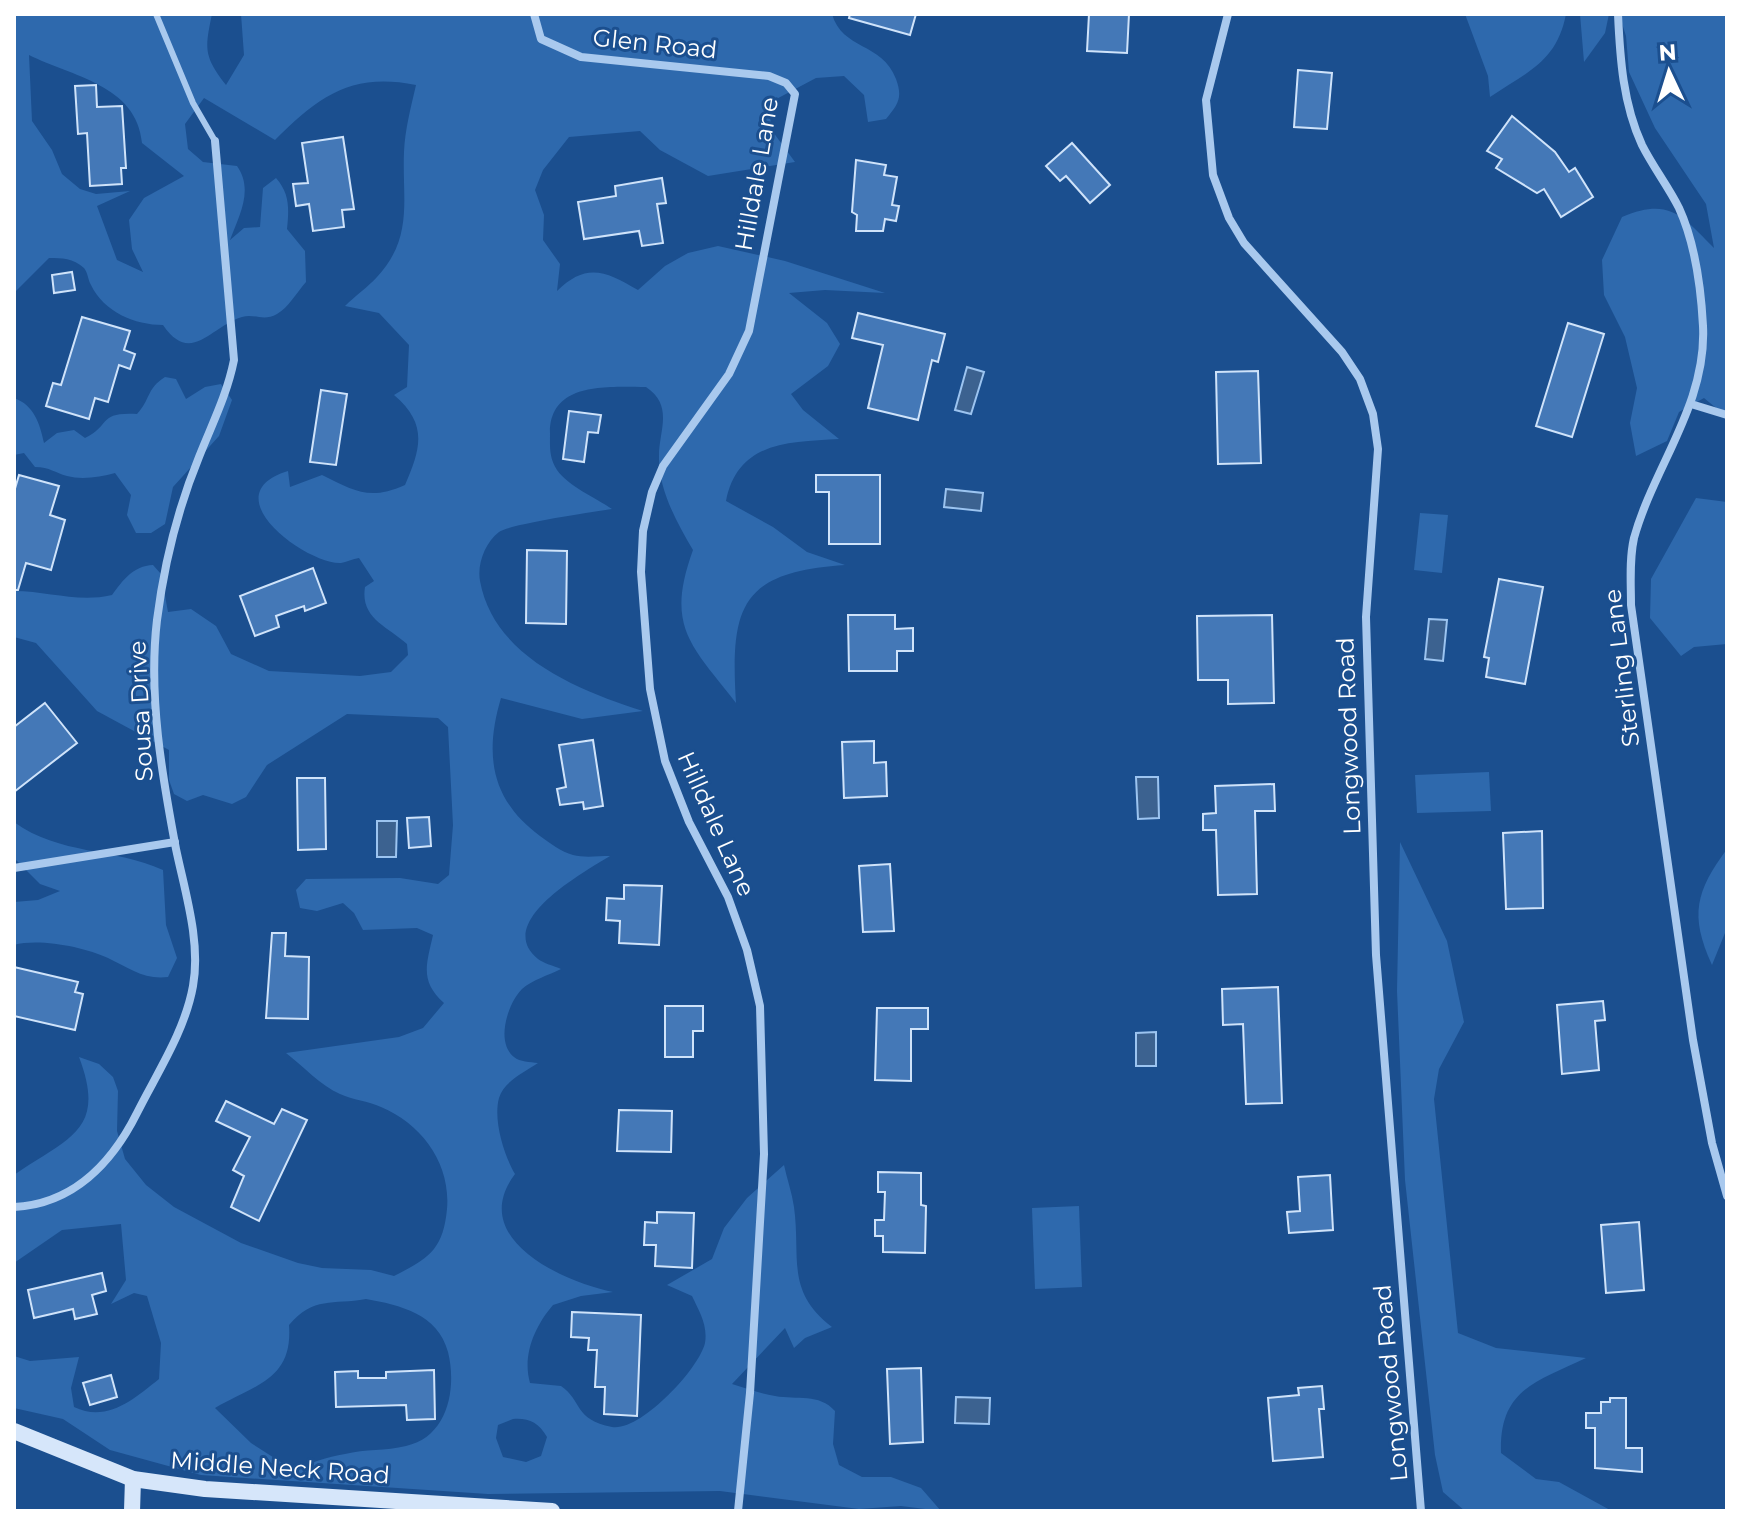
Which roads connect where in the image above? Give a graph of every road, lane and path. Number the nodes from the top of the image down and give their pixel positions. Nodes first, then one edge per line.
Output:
1 (156, 14) edge
2 (534, 14) edge
3 (1228, 14) edge
4 (1618, 14) edge
5 (791, 87) joint
6 (215, 141) joint
7 (1691, 404) junction
8 (1727, 415) edge
9 (175, 842) junction
10 (14, 868) edge
11 (1727, 1196) edge
12 (14, 1207) edge
13 (14, 1431) edge
14 (133, 1479) junction
15 (132, 1511) edge
16 (552, 1511) edge
17 (738, 1511) edge
18 (1421, 1511) edge

1 - 6 lane
2 - 5 street, Glen Road
3 - 18 street, Longwood Road
4 - 7 street, Sterling Lane
5 - 17 street, Hilldale Lane
6 - 9 street, Sousa Drive
7 - 8 street
7 - 11 street, Sterling Lane
9 - 10 street
9 - 12 street, Sousa Drive
13 - 14 main road, Middle Neck Road
14 - 15 main road
14 - 16 main road, Middle Neck Road

